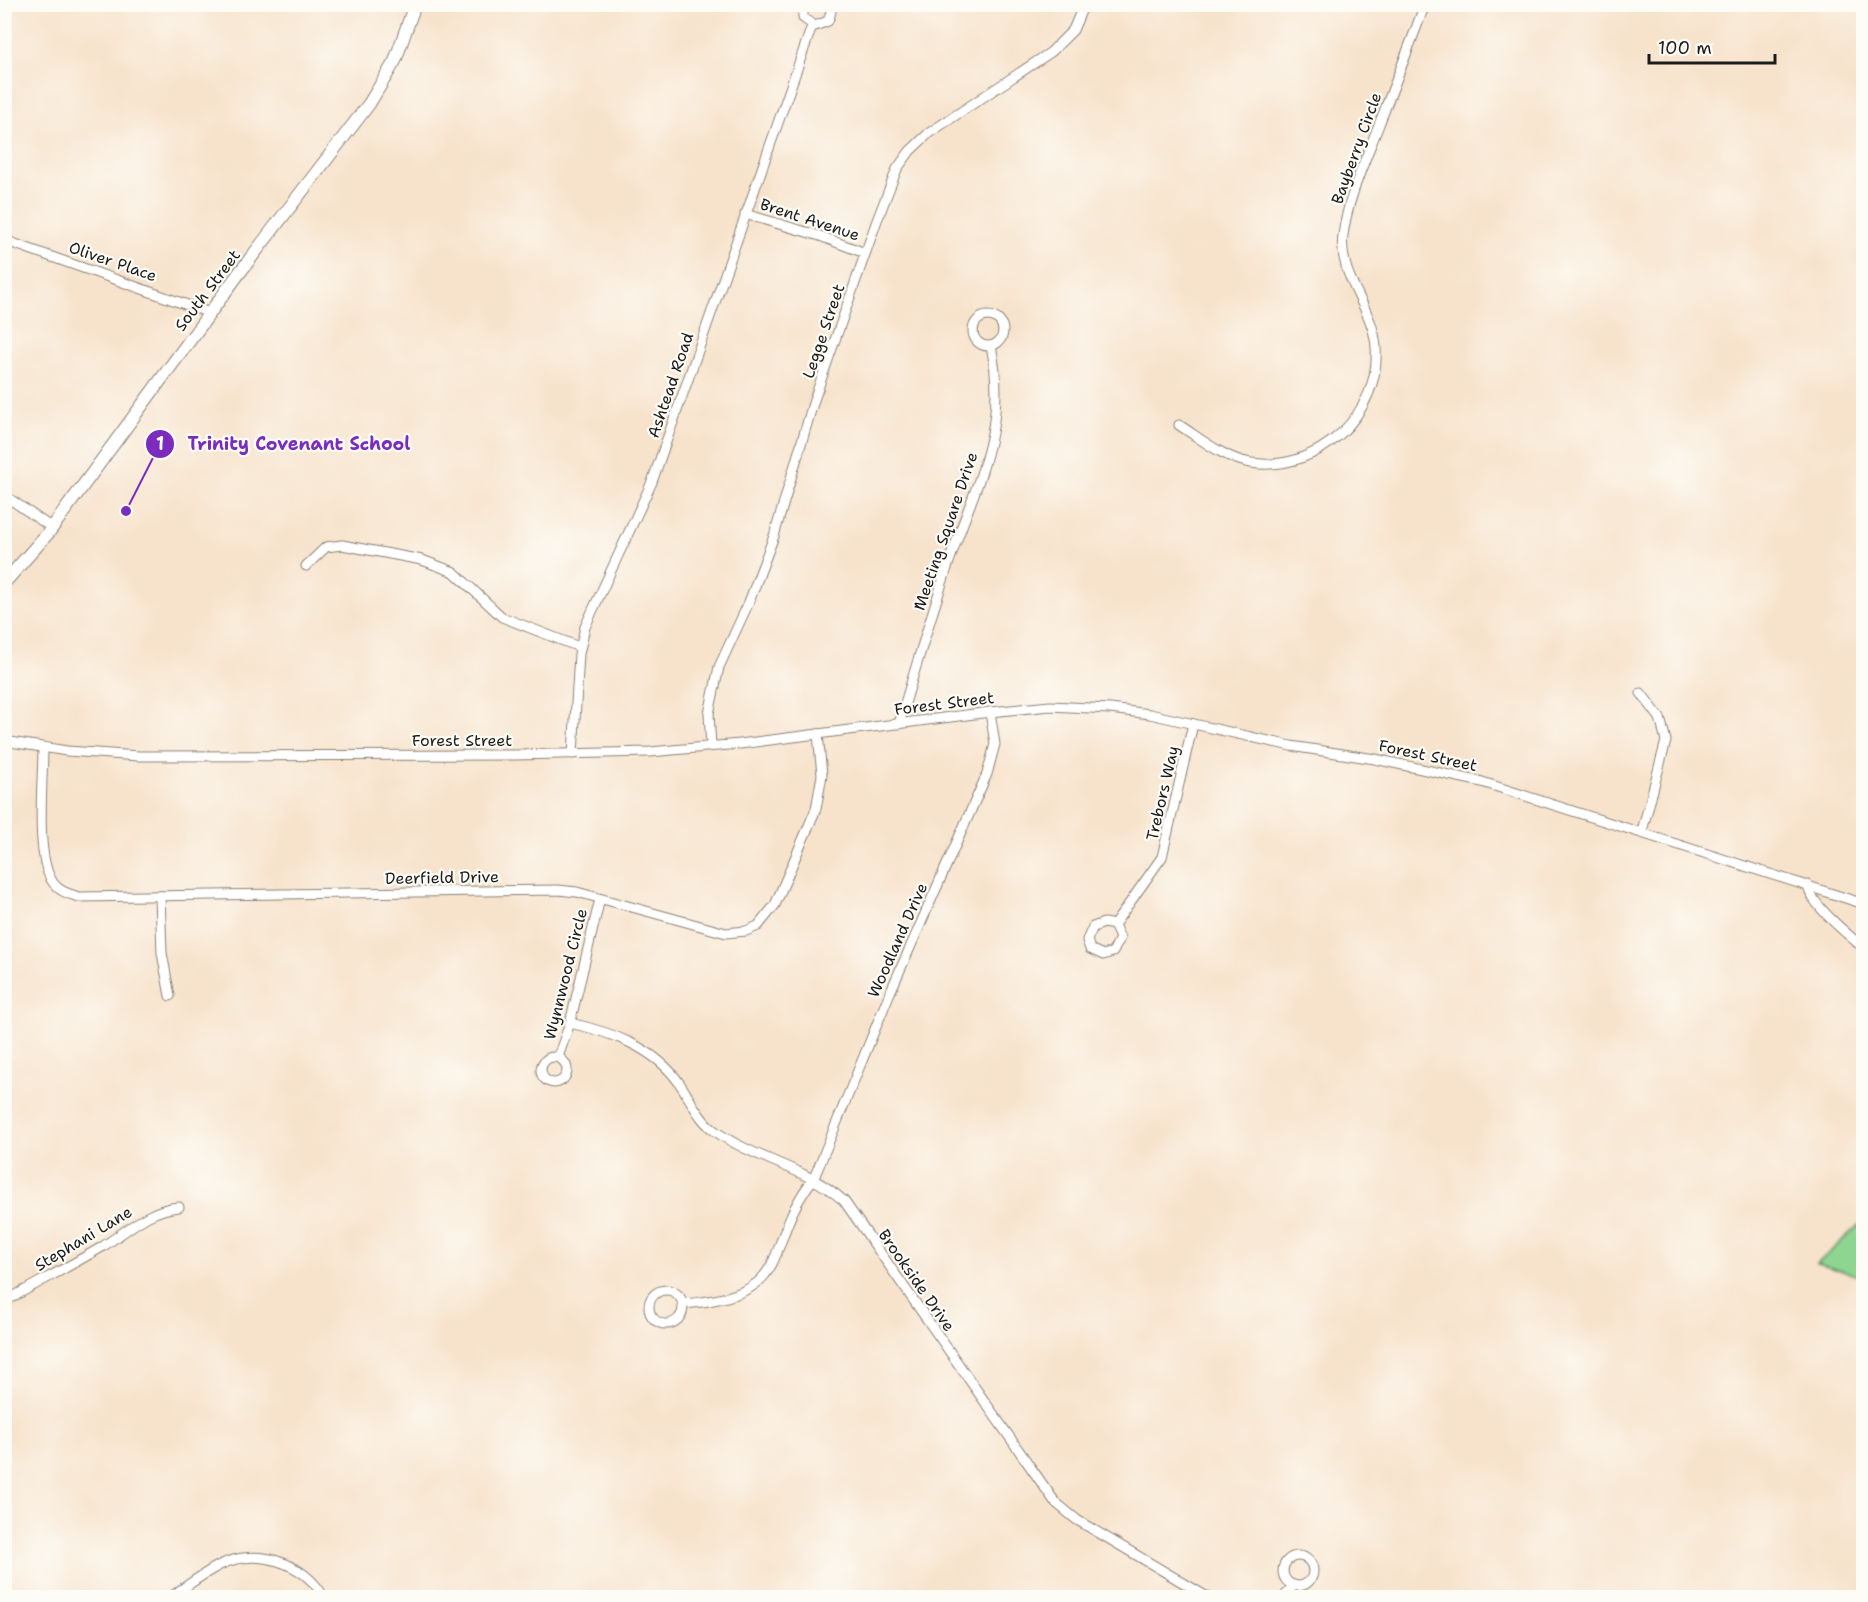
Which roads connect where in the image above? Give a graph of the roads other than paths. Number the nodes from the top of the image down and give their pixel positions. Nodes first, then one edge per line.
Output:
1 (414, 4) edge
2 (803, 4) edge
3 (830, 4) edge
4 (1084, 4) edge
5 (1425, 4) edge
6 (812, 26) junction
7 (745, 214) junction
8 (4, 240) edge
9 (865, 253) junction
10 (210, 313) junction
11 (991, 346) dead end
12 (1179, 425) dead end
13 (4, 495) edge
14 (52, 528) junction
15 (306, 566) dead end
16 (4, 583) edge
17 (579, 647) junction
18 (1641, 693) dead end
19 (990, 712) junction
20 (899, 724) junction
21 (1193, 724) junction
22 (818, 734) junction
23 (4, 741) edge
24 (711, 746) junction
25 (43, 748) junction
26 (573, 754) junction
27 (1641, 831) junction
28 (1808, 885) junction
29 (160, 896) junction
30 (600, 898) junction
31 (1863, 904) edge
32 (1114, 926) dead end
33 (1863, 948) edge
34 (170, 996) dead end
35 (570, 1023) junction
36 (558, 1057) dead end
37 (814, 1178) junction
38 (179, 1207) dead end
39 (4, 1302) edge
40 (683, 1304) dead end
41 (1294, 1585) dead end
42 (170, 1598) edge
43 (324, 1598) edge
44 (1209, 1598) edge
45 (1283, 1598) edge

1 - 10 street, South Street
2 - 6 street
3 - 6 street, Ashtead Road
4 - 9 street, Legge Street
5 - 12 street, Bayberry Circle
6 - 7 street, Ashtead Road
7 - 9 street, Brent Avenue
7 - 17 street, Ashtead Road
8 - 10 street, Oliver Place
9 - 24 street, Legge Street
10 - 14 street, South Street
11 - 20 street, Meeting Square Drive
13 - 14 street
14 - 16 street, South Street
15 - 17 street
17 - 26 street, Ashtead Road
18 - 27 street
19 - 20 street, Forest Street
19 - 21 street, Forest Street
19 - 37 street, Woodland Drive
20 - 22 street, Forest Street
21 - 27 street, Forest Street
21 - 32 street, Trebors Way
22 - 24 street, Forest Street
22 - 30 street, Deerfield Drive
23 - 25 street, Forest Street
24 - 26 street, Forest Street
25 - 26 street, Forest Street
25 - 29 street, Deerfield Drive
27 - 28 street, Forest Street
28 - 31 street, Forest Street
28 - 33 street
29 - 30 street, Deerfield Drive
29 - 34 street
30 - 35 street, Wynnwood Circle
35 - 36 street, Wynnwood Circle
35 - 37 street, Brookside Drive
37 - 40 street, Woodland Drive
37 - 44 street, Brookside Drive
38 - 39 street, Stephani Lane
41 - 45 street
42 - 43 street

